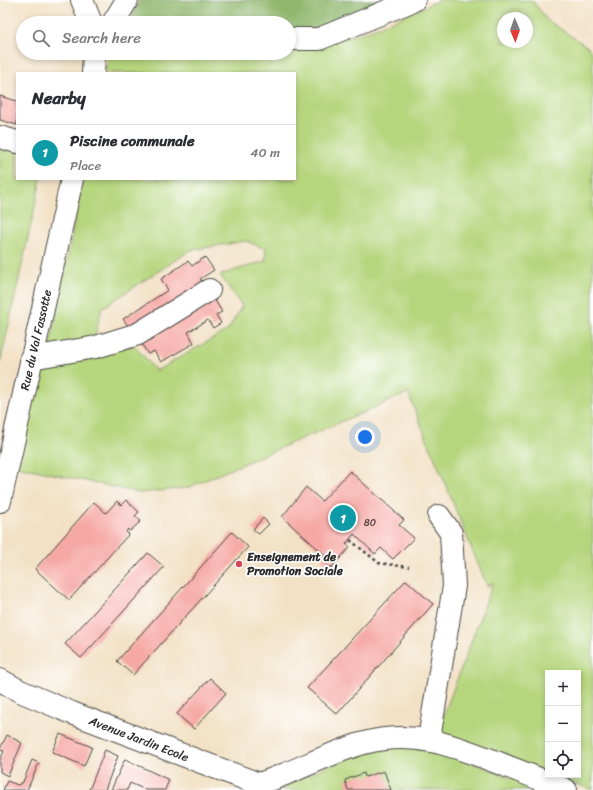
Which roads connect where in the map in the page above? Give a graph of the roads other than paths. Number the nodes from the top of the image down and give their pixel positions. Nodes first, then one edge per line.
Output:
1 (82, 0) edge
2 (127, 0) edge
3 (414, 0) edge
4 (88, 16) edge
5 (118, 16) edge
6 (296, 39) edge
7 (94, 60) edge
8 (93, 72) edge
9 (0, 137) edge
10 (16, 142) edge
11 (72, 180) edge
12 (209, 290) dead end
13 (31, 358) junction
14 (0, 501) edge
15 (439, 516) dead end
16 (0, 680) edge
17 (10, 688) edge
18 (429, 739) junction
19 (258, 787) edge
20 (566, 790) edge

1 - 4 street
2 - 5 street
3 - 6 street
7 - 8 street
9 - 10 street
11 - 13 street, Rue du Val Fassotte
12 - 13 street
13 - 14 street, Rue du Val Fassotte
15 - 18 street
16 - 17 street, Avenue Jardin Ecole
17 - 19 street, Avenue Jardin Ecole
18 - 19 street
18 - 20 street

